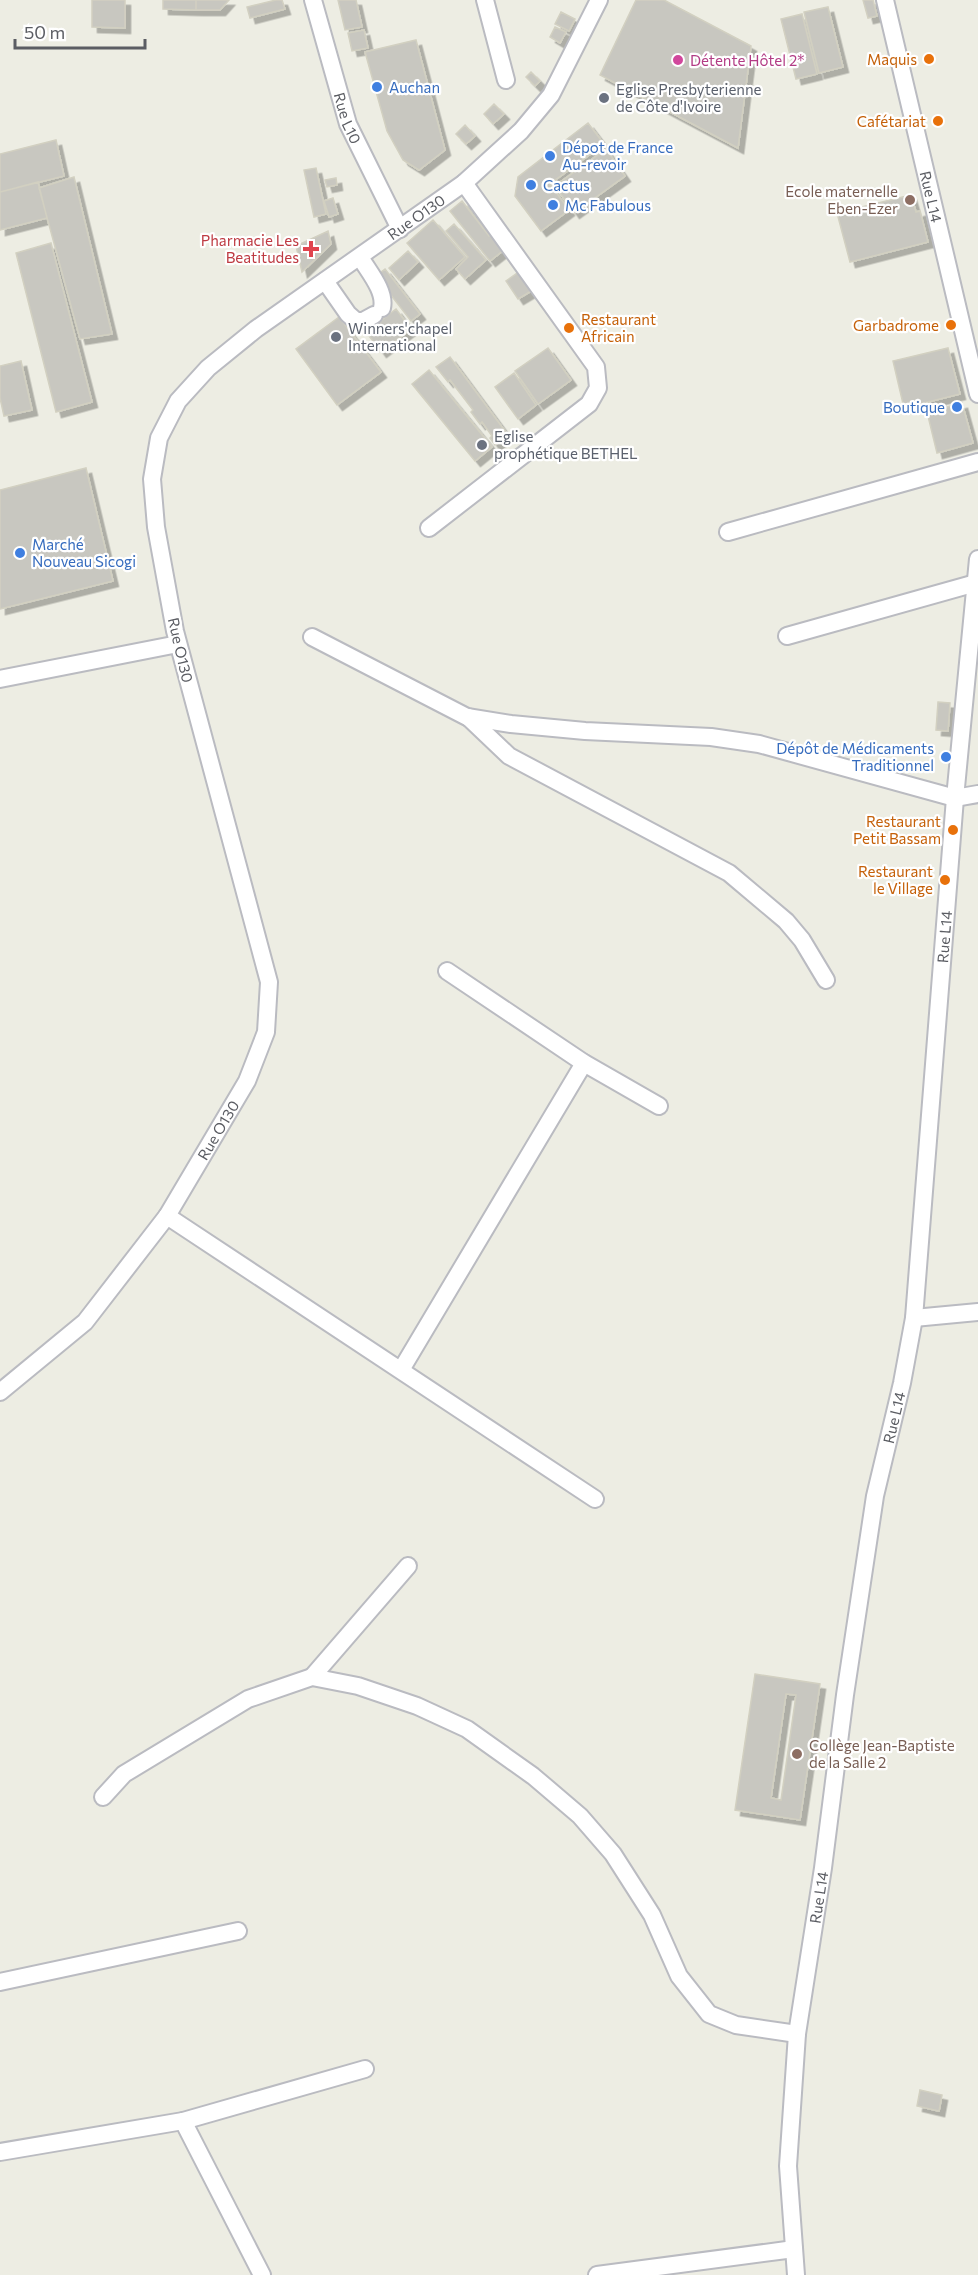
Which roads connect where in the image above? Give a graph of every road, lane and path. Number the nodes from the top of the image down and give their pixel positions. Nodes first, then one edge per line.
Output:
1 (314, 0) edge
2 (485, 0) edge
3 (599, 0) edge
4 (885, 0) edge
5 (506, 80) dead end
6 (464, 183) junction
7 (400, 230) junction
8 (360, 257) junction
9 (325, 281) junction
10 (978, 394) edge
11 (978, 462) edge
12 (429, 528) dead end
13 (728, 532) dead end
14 (978, 559) edge
15 (976, 583) junction
16 (787, 636) dead end
17 (312, 637) dead end
18 (178, 644) junction
19 (0, 679) edge
20 (467, 717) junction
21 (978, 794) edge
22 (955, 798) junction
23 (447, 970) dead end
24 (826, 980) dead end
25 (584, 1063) junction
26 (659, 1106) dead end
27 (167, 1216) junction
28 (978, 1312) edge
29 (914, 1318) junction
30 (401, 1370) junction
31 (0, 1392) edge
32 (595, 1499) dead end
33 (408, 1566) dead end
34 (312, 1677) junction
35 (102, 1797) dead end
36 (238, 1931) dead end
37 (0, 1982) edge
38 (797, 2034) junction
39 (365, 2069) dead end
40 (183, 2121) junction
41 (0, 2152) edge
42 (794, 2249) junction
43 (669, 2270) edge
44 (261, 2275) edge
45 (597, 2275) edge
46 (796, 2275) edge

1 - 7 street, Rue L10
2 - 5 street
3 - 6 street, Rue O130
4 - 10 street, Rue L14
6 - 7 street, Rue O130
6 - 12 street
7 - 8 street, Rue O130
8 - 9 street, Rue O130
8 - 9 street
9 - 18 street, Rue O130
11 - 13 street
14 - 15 street, Rue L14
15 - 16 street
15 - 22 street, Rue L14
17 - 20 street
18 - 19 street
18 - 27 street, Rue O130
20 - 22 street
20 - 24 street
21 - 22 street
22 - 29 street, Rue L14
23 - 25 street
25 - 26 street
25 - 30 street
27 - 30 street
27 - 31 street, Rue O130
28 - 29 street
29 - 38 street, Rue L14
30 - 32 street
33 - 34 street
34 - 35 street
34 - 38 street
36 - 37 street
38 - 42 street, Rue L14
39 - 40 street
40 - 41 street
40 - 44 street
42 - 43 street
42 - 46 street, Rue L14
43 - 45 street

